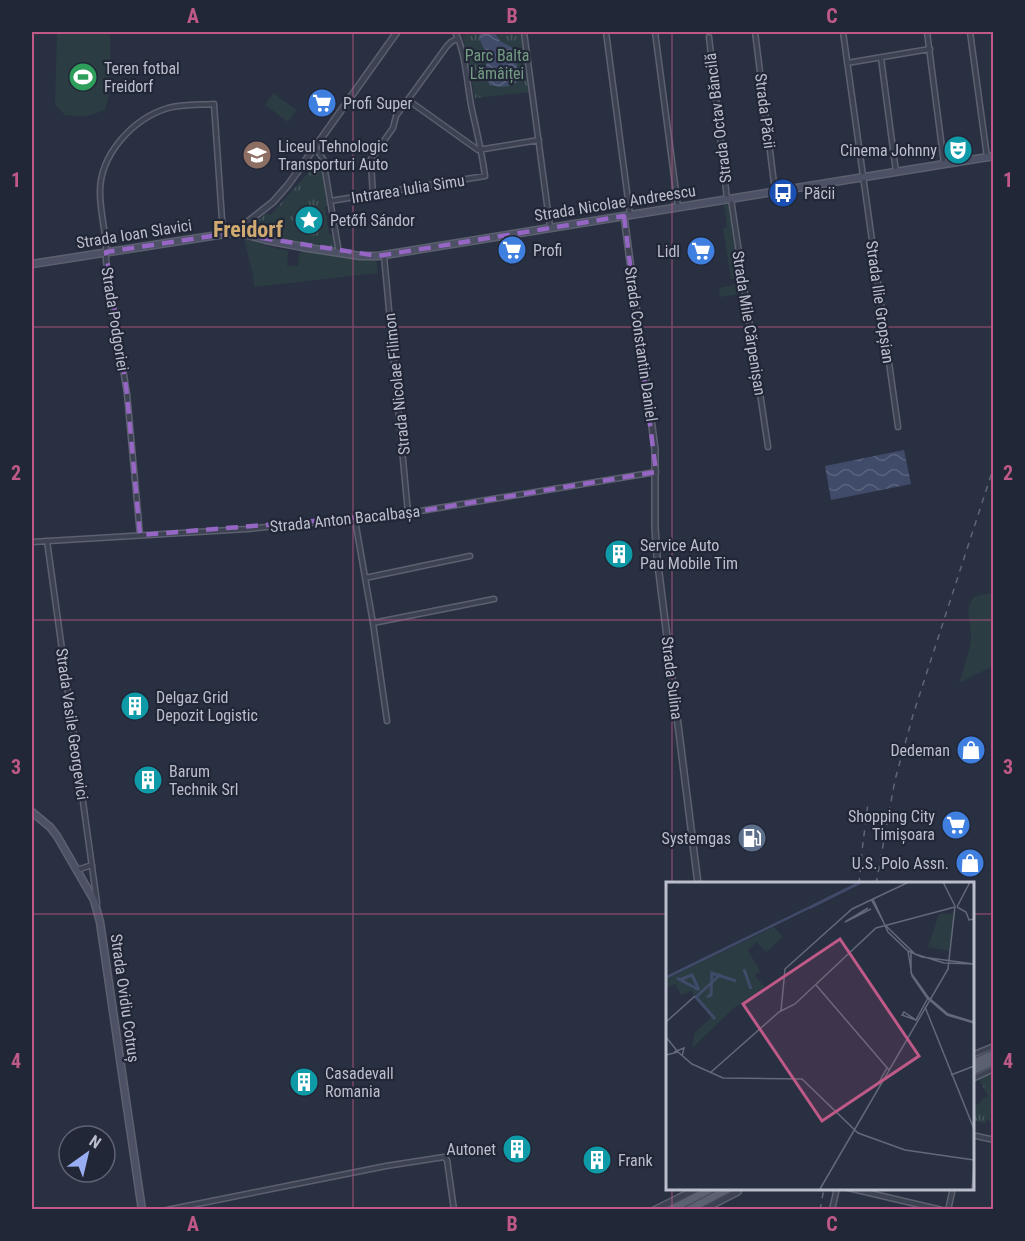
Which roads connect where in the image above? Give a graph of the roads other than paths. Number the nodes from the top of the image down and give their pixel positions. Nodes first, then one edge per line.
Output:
1 (398, 32) edge
2 (455, 32) edge
3 (524, 32) edge
4 (606, 32) edge
5 (655, 32) edge
6 (755, 32) edge
7 (843, 32) edge
8 (927, 32) edge
9 (970, 32) edge
10 (709, 37) dead end
11 (458, 38) junction
12 (930, 49) junction
13 (881, 58) junction
14 (847, 63) junction
15 (408, 100) junction
16 (539, 140) junction
17 (315, 147) junction
18 (482, 149) junction
19 (990, 157) edge
20 (944, 164) junction
21 (896, 172) junction
22 (862, 177) junction
23 (775, 191) junction
24 (373, 195) junction
25 (729, 198) junction
26 (330, 201) junction
27 (678, 207) junction
28 (627, 215) junction
29 (550, 227) junction
30 (223, 234) junction
31 (241, 234) junction
32 (106, 252) junction
33 (339, 253) junction
34 (384, 255) junction
35 (32, 264) edge
36 (898, 428) dead end
37 (768, 447) dead end
38 (656, 472) junction
39 (408, 513) junction
40 (355, 519) junction
41 (140, 535) junction
42 (47, 541) junction
43 (32, 542) edge
44 (470, 556) dead end
45 (365, 578) junction
46 (494, 599) dead end
47 (373, 623) junction
48 (387, 721) dead end
49 (32, 812) edge
50 (92, 865) junction
51 (77, 870) junction
52 (698, 882) edge
53 (97, 906) junction
54 (993, 1046) edge
55 (974, 1054) edge
56 (993, 1054) edge
57 (993, 1060) edge
58 (974, 1063) edge
59 (993, 1069) edge
60 (974, 1070) edge
61 (974, 1078) edge
62 (974, 1135) edge
63 (993, 1140) edge
64 (694, 1190) edge
65 (709, 1190) edge
66 (727, 1190) edge
67 (738, 1190) edge
68 (837, 1190) edge
69 (857, 1190) edge
70 (953, 1190) edge
71 (142, 1209) edge
72 (167, 1209) edge
73 (454, 1209) edge
74 (654, 1209) edge
75 (670, 1209) edge
76 (688, 1209) edge
77 (703, 1209) edge
78 (832, 1209) edge
79 (942, 1209) edge
80 (948, 1209) edge

1 - 17 street
2 - 11 street
3 - 16 street
4 - 28 street
5 - 27 street
6 - 23 street, Strada Păcii
7 - 14 street, Strada Ilie Gropșian
8 - 12 street
9 - 19 street
10 - 25 street, Strada Octav Băncilă
11 - 15 street
11 - 18 street
12 - 13 street
12 - 20 street
13 - 14 street
13 - 21 street
14 - 22 street, Strada Ilie Gropșian
15 - 18 street
15 - 24 street
16 - 18 street
16 - 29 street
17 - 26 street
17 - 31 street
18 - 24 street, Intrarea Iulia Simu
19 - 20 main road, Strada Nicolae Andreescu
20 - 21 main road, Strada Nicolae Andreescu
21 - 22 main road, Strada Nicolae Andreescu
22 - 23 main road, Strada Nicolae Andreescu
22 - 36 street, Strada Ilie Gropșian
23 - 25 main road, Strada Nicolae Andreescu
24 - 26 street, Intrarea Iulia Simu
25 - 27 main road, Strada Nicolae Andreescu
25 - 37 street, Strada Mile Cărpenișan
26 - 33 street
27 - 28 main road, Strada Nicolae Andreescu
28 - 29 main road, Strada Nicolae Andreescu
28 - 38 street, Strada Constantin Daniel
29 - 34 main road, Strada Nicolae Andreescu
30 - 31 main road, Strada Ioan Slavici
30 - 32 main road, Strada Ioan Slavici
30 - 32 street, Strada Podgoriei
31 - 33 main road, Strada Nicolae Andreescu
32 - 35 main road, Strada Ioan Slavici
32 - 41 street, Strada Podgoriei
33 - 34 main road, Strada Nicolae Andreescu
34 - 39 street, Strada Nicolae Filimon
38 - 39 street, Strada Anton Bacalbașa
38 - 52 street, Strada Sulina
39 - 40 street, Strada Anton Bacalbașa
40 - 41 street, Strada Anton Bacalbașa
40 - 45 street
41 - 42 street, Strada Anton Bacalbașa
42 - 43 street, Strada Anton Bacalbașa
42 - 50 street, Strada Vasile Georgevici
44 - 45 street
45 - 47 street
46 - 47 street
47 - 48 street
49 - 51 main road, Strada Ovidiu Cotruș
50 - 51 street
50 - 53 street, Strada Vasile Georgevici
51 - 53 main road, Strada Ovidiu Cotruș
53 - 71 main road, Strada Ovidiu Cotruș
54 - 55 street
56 - 58 main road
57 - 60 main road
59 - 61 street
62 - 63 street
64 - 74 street
65 - 75 main road
66 - 76 main road
67 - 77 street
68 - 78 street
69 - 79 street
70 - 80 street
72 - 73 street

